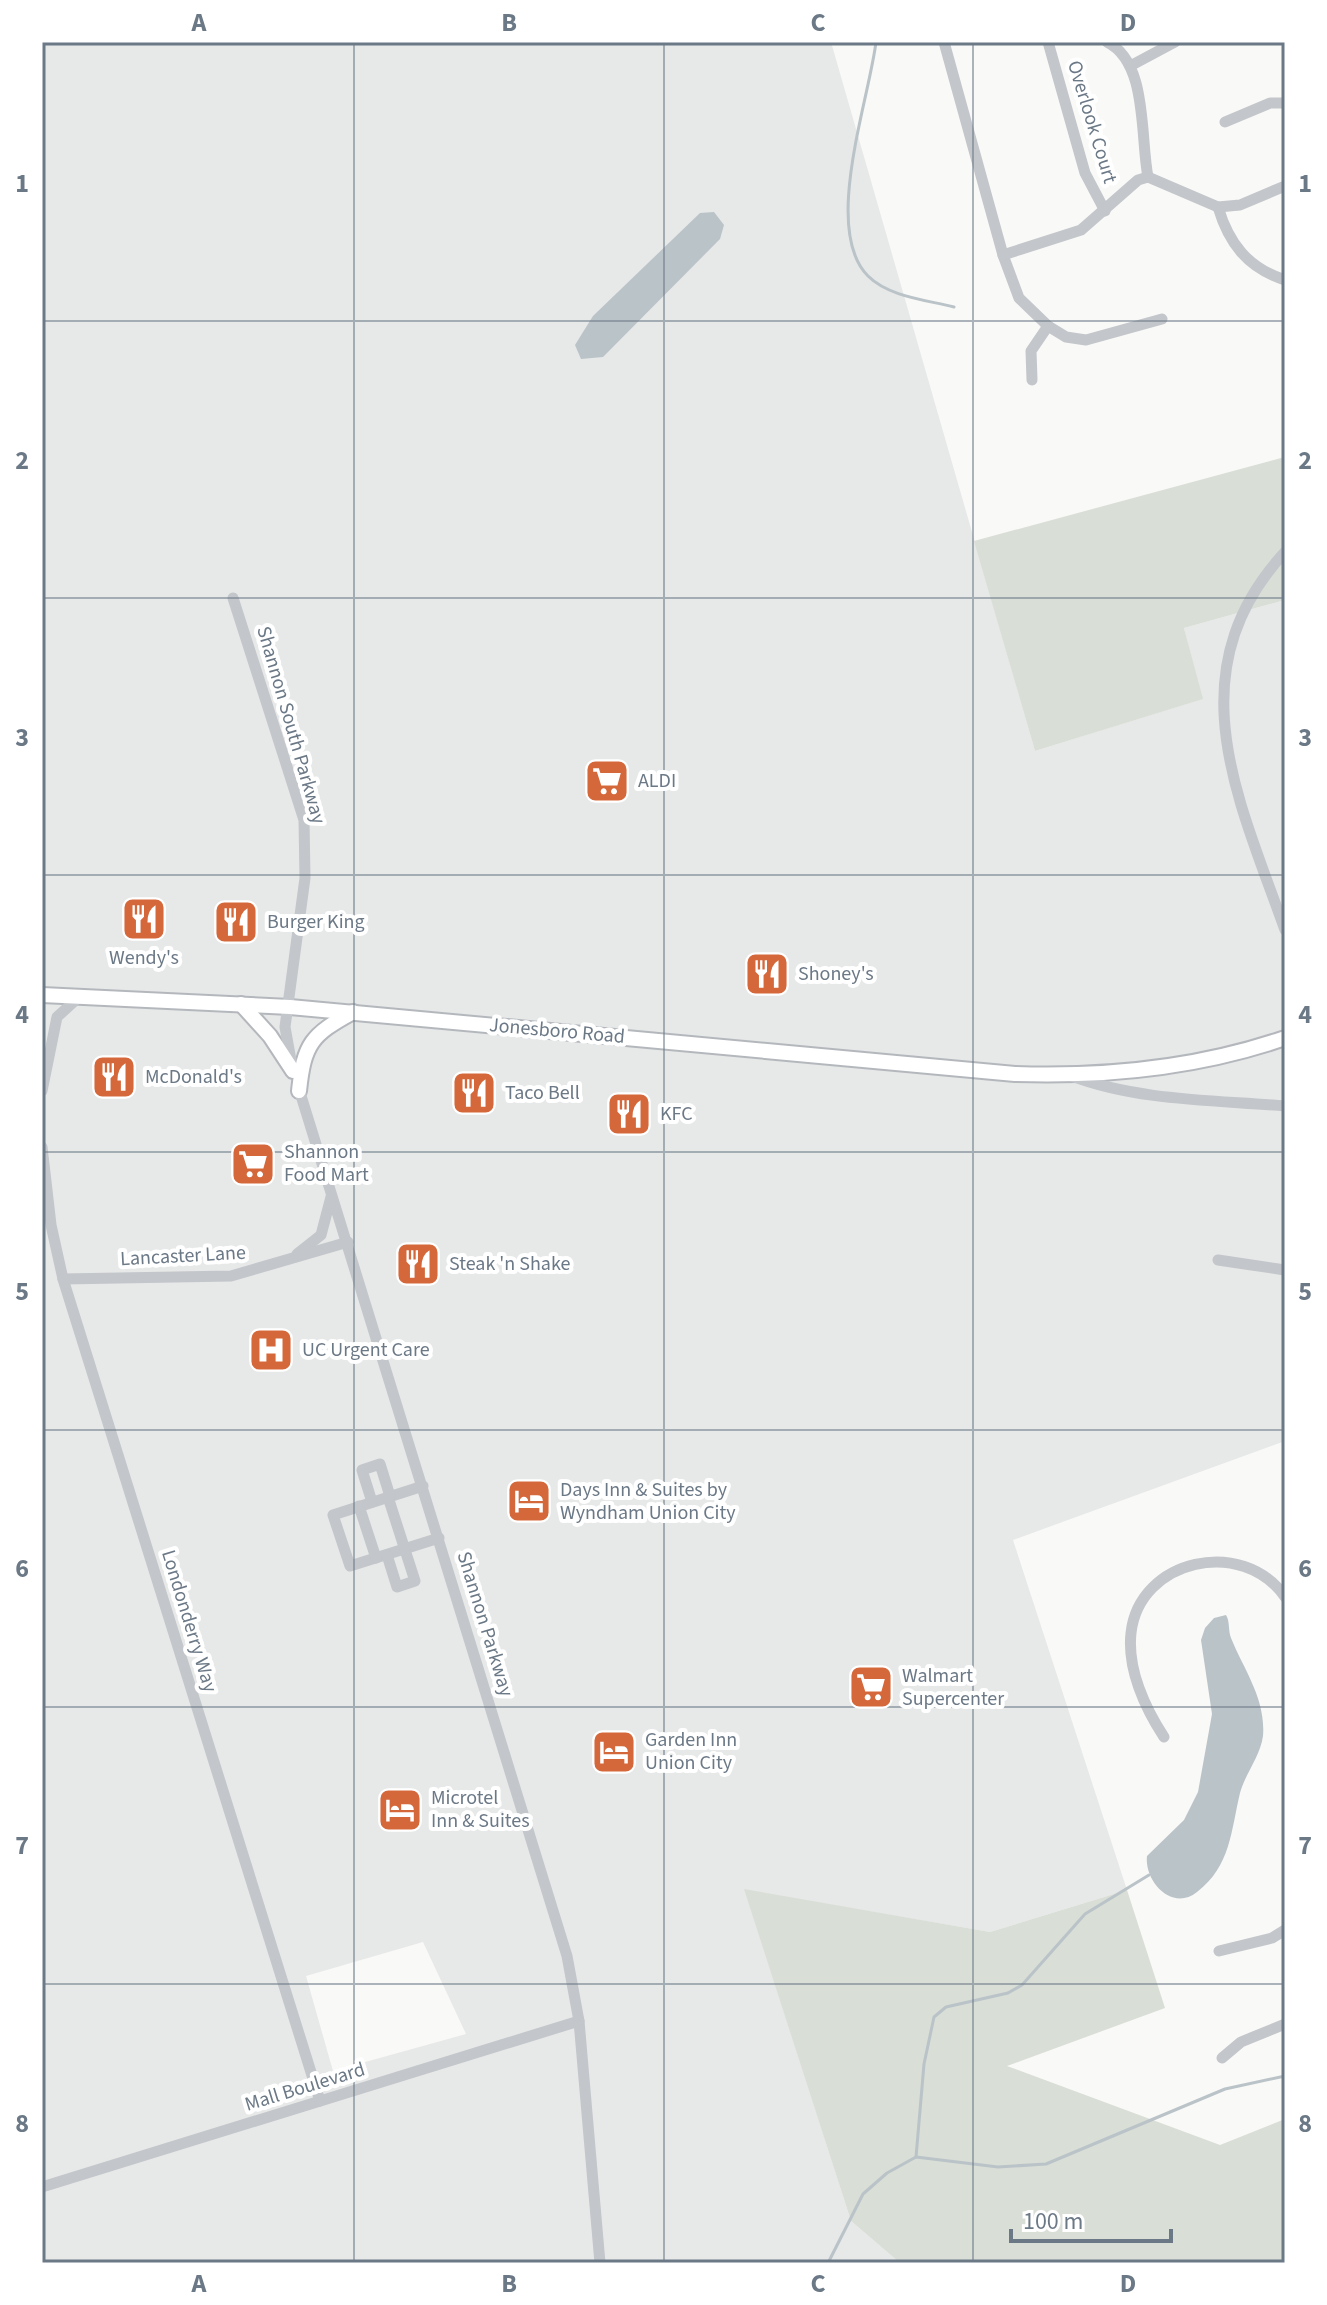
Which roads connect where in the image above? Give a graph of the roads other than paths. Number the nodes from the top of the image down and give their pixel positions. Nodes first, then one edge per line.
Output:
1 (944, 42) edge
2 (1048, 42) edge
3 (1107, 42) edge
4 (1175, 42) edge
5 (1132, 65) junction
6 (1285, 103) edge
7 (1225, 122) dead end
8 (1148, 177) junction
9 (1285, 186) edge
10 (1218, 207) junction
11 (1105, 211) junction
12 (1003, 255) junction
13 (1285, 280) edge
14 (1162, 319) dead end
15 (1048, 326) junction
16 (1032, 380) dead end
17 (1285, 552) edge
18 (233, 598) dead end
19 (1285, 930) edge
20 (42, 995) edge
21 (79, 997) junction
22 (241, 1004) junction
23 (290, 1007) junction
24 (353, 1012) junction
25 (1285, 1038) edge
26 (293, 1071) junction
27 (1072, 1076) junction
28 (42, 1086) edge
29 (299, 1091) junction
30 (1285, 1106) edge
31 (42, 1147) edge
32 (331, 1192) junction
33 (348, 1242) junction
34 (1218, 1260) dead end
35 (279, 1264) junction
36 (1285, 1270) edge
37 (63, 1279) junction
38 (423, 1486) junction
39 (389, 1497) junction
40 (372, 1502) junction
41 (359, 1506) junction
42 (439, 1538) junction
43 (405, 1549) junction
44 (381, 1556) junction
45 (1285, 1597) edge
46 (1164, 1737) dead end
47 (1285, 1930) edge
48 (1219, 1951) dead end
49 (579, 2021) junction
50 (1285, 2024) edge
51 (1222, 2058) dead end
52 (320, 2101) junction
53 (42, 2187) edge
54 (600, 2263) edge

1 - 12 street
2 - 11 street, Overlook Court
3 - 5 street
4 - 5 street
5 - 8 street
6 - 7 street
8 - 10 street
8 - 11 street
9 - 10 street
10 - 13 street
11 - 12 street
12 - 15 street
14 - 15 street
15 - 16 street
17 - 19 street
18 - 23 street, Shannon South Parkway
20 - 21 main road, Jonesboro Road
21 - 22 main road, Jonesboro Road
21 - 28 street
22 - 23 main road, Jonesboro Road
22 - 26 main road
23 - 24 main road, Jonesboro Road
23 - 26 street, Shannon Parkway
24 - 27 main road, Jonesboro Road
24 - 29 main road
25 - 27 main road, Jonesboro Road
26 - 29 street, Shannon Parkway
27 - 30 street, Jonesboro Road
29 - 32 street, Shannon Parkway
31 - 37 street, Londonderry Way
32 - 33 street, Shannon Parkway
32 - 35 street
33 - 35 street, Lancaster Lane
33 - 38 street, Shannon Parkway
34 - 36 street
35 - 37 street, Lancaster Lane
37 - 52 street, Londonderry Way
38 - 39 street
38 - 42 street, Shannon Parkway
39 - 40 street
39 - 40 street
39 - 43 street
40 - 41 street
41 - 44 street
41 - 44 street
42 - 43 street
42 - 49 street, Shannon Parkway
43 - 44 street
43 - 44 street
45 - 46 street
47 - 48 street
49 - 52 street, Mall Boulevard
49 - 54 street, Shannon Parkway
50 - 51 street
52 - 53 street, Mall Boulevard

